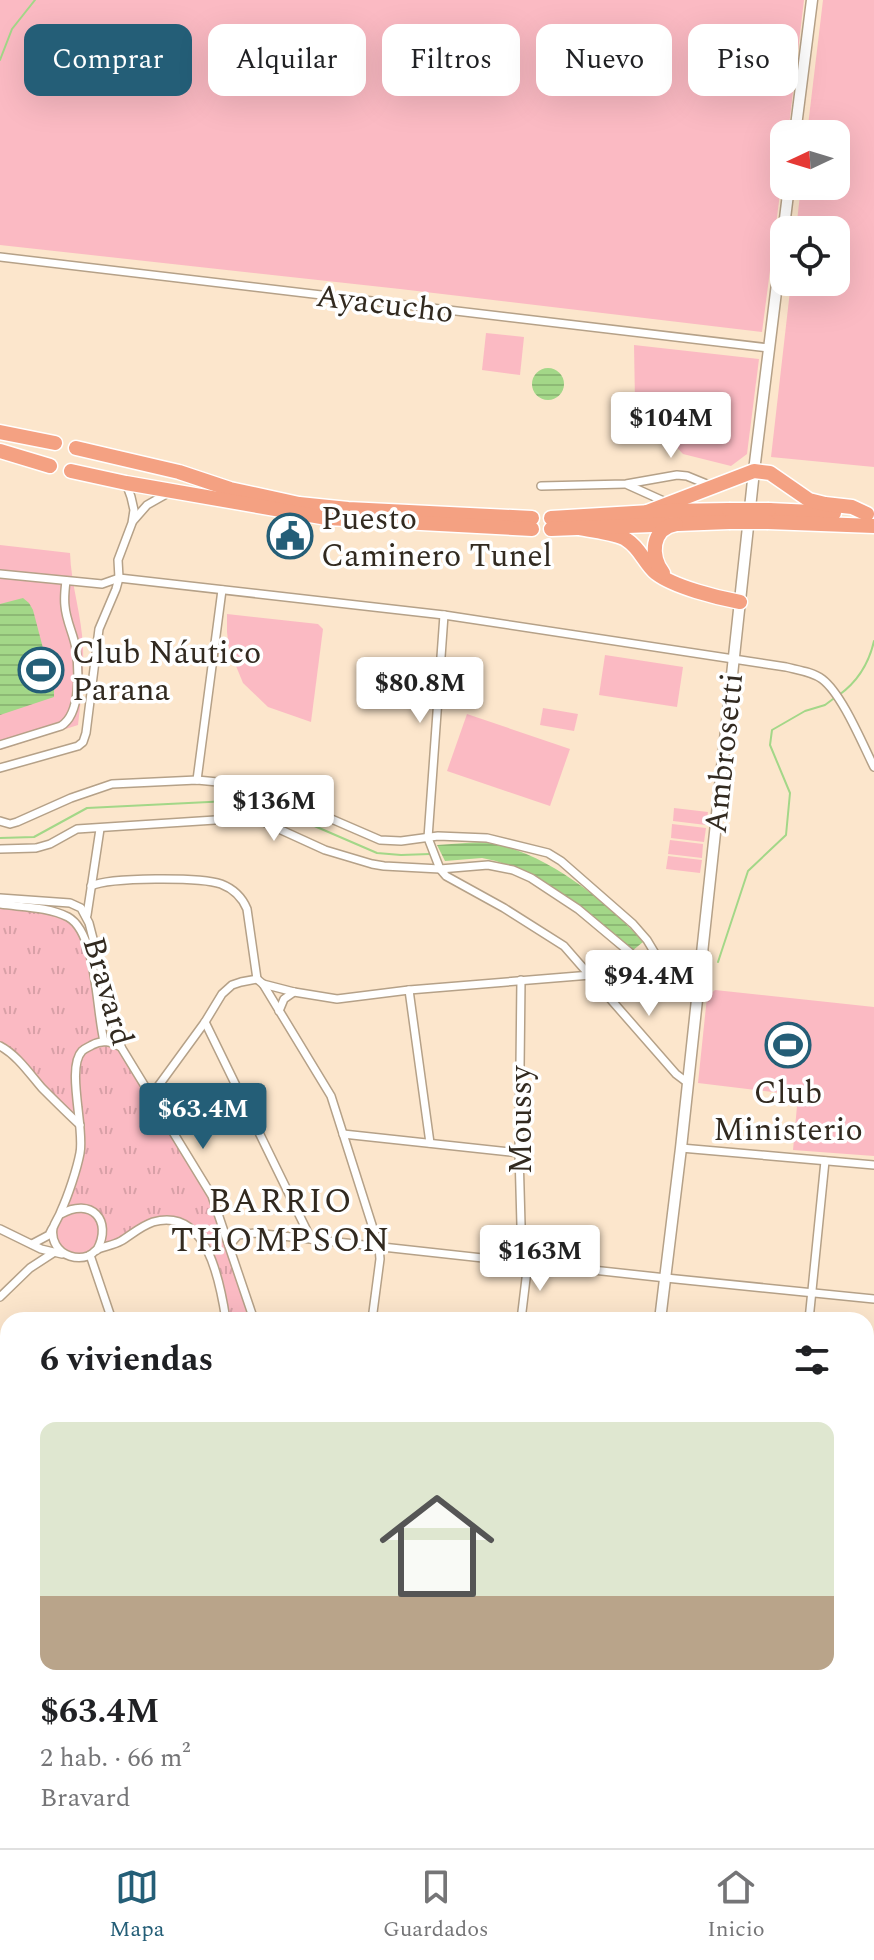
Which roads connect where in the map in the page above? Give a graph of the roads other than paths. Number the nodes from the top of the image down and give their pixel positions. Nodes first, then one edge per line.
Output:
1 (812, 0) edge
2 (797, 120) edge
3 (787, 200) edge
4 (0, 257) edge
5 (769, 348) junction
6 (0, 432) edge
7 (55, 443) dead end
8 (76, 448) dead end
9 (0, 451) edge
10 (50, 466) dead end
11 (71, 471) dead end
12 (754, 471) junction
13 (126, 483) junction
14 (626, 484) junction
15 (541, 486) dead end
16 (711, 486) junction
17 (172, 491) junction
18 (669, 503) junction
19 (647, 512) junction
20 (686, 516) junction
21 (872, 518) edge
22 (132, 523) junction
23 (579, 528) junction
24 (0, 574) edge
25 (119, 578) junction
26 (66, 581) junction
27 (672, 582) junction
28 (222, 590) junction
29 (740, 602) junction
30 (444, 615) junction
31 (734, 659) junction
32 (0, 745) edge
33 (874, 767) edge
34 (0, 768) edge
35 (197, 780) junction
36 (0, 821) edge
37 (100, 829) junction
38 (429, 840) junction
39 (0, 849) edge
40 (438, 866) junction
41 (91, 886) junction
42 (0, 901) edge
43 (87, 917) junction
44 (659, 960) junction
45 (591, 975) junction
46 (699, 976) junction
47 (521, 980) junction
48 (260, 981) junction
49 (409, 990) junction
50 (294, 992) junction
51 (279, 1011) junction
52 (205, 1022) junction
53 (104, 1041) junction
54 (0, 1046) edge
55 (121, 1047) junction
56 (688, 1083) junction
57 (151, 1096) junction
58 (81, 1127) junction
59 (343, 1134) junction
60 (430, 1143) junction
61 (681, 1148) junction
62 (519, 1153) junction
63 (825, 1161) junction
64 (874, 1165) edge
65 (61, 1214) junction
66 (53, 1228) junction
67 (0, 1229) edge
68 (311, 1239) junction
69 (32, 1244) junction
70 (230, 1247) junction
71 (379, 1247) junction
72 (97, 1250) junction
73 (53, 1253) junction
74 (65, 1254) junction
75 (90, 1255) junction
76 (525, 1262) junction
77 (666, 1278) junction
78 (812, 1293) junction
79 (0, 1297) edge
80 (874, 1299) edge
81 (109, 1312) edge
82 (224, 1312) edge
83 (251, 1312) edge
84 (373, 1312) edge
85 (522, 1312) edge
86 (661, 1312) edge
87 (810, 1312) edge

1 - 2 street
3 - 5 street, Ambrosetti
4 - 5 street, Ayacucho
5 - 12 street, Ambrosetti
6 - 7 highway
8 - 17 highway
9 - 10 highway
11 - 13 highway
12 - 16 highway
12 - 21 highway
12 - 29 street, Ambrosetti
13 - 17 highway
13 - 22 street
14 - 15 street
14 - 16 street
14 - 18 street
16 - 18 highway
17 - 22 street
18 - 19 highway
18 - 20 street
19 - 20 highway
19 - 23 highway
20 - 21 highway, bridge
20 - 23 highway
20 - 27 highway
22 - 25 street
23 - 27 highway
24 - 26 street
25 - 26 street
25 - 28 street
25 - 34 street
26 - 32 street
27 - 29 highway
28 - 30 street
28 - 35 street
29 - 31 street, Ambrosetti
30 - 31 street
30 - 38 street
31 - 33 street
31 - 46 street, Ambrosetti
35 - 36 street
35 - 38 street
37 - 39 street
37 - 40 street
37 - 41 street
38 - 40 street
38 - 44 street
40 - 44 street
40 - 45 street
41 - 43 street
41 - 48 street
42 - 43 street, Bravard
42 - 53 street, Bravard
43 - 55 street, Bravard
44 - 46 street
45 - 47 street
45 - 56 street
46 - 56 street, Ambrosetti
47 - 49 street
47 - 62 street, Moussy
48 - 50 street
48 - 51 street
48 - 52 street
49 - 50 street
49 - 60 street
50 - 51 street
51 - 59 street
52 - 57 street
52 - 68 street
53 - 55 street
53 - 58 street
54 - 58 street
55 - 57 street, Bravard
56 - 61 street, Ambrosetti
57 - 70 street, Bravard
58 - 65 street
59 - 60 street
59 - 71 street
60 - 62 street
61 - 63 street
61 - 77 street, Ambrosetti
62 - 76 street, Moussy
63 - 64 street
63 - 78 street
65 - 66 street
65 - 72 street
66 - 69 street
66 - 74 street
67 - 69 street
68 - 70 street
68 - 71 street
69 - 73 street
70 - 83 street, Bravard
71 - 76 street
71 - 84 street
72 - 75 street
72 - 82 street
73 - 74 street
73 - 79 street
74 - 75 street
75 - 81 street
76 - 77 street
76 - 85 street, Moussy
77 - 78 street
77 - 86 street, Ambrosetti
78 - 80 street
78 - 87 street

